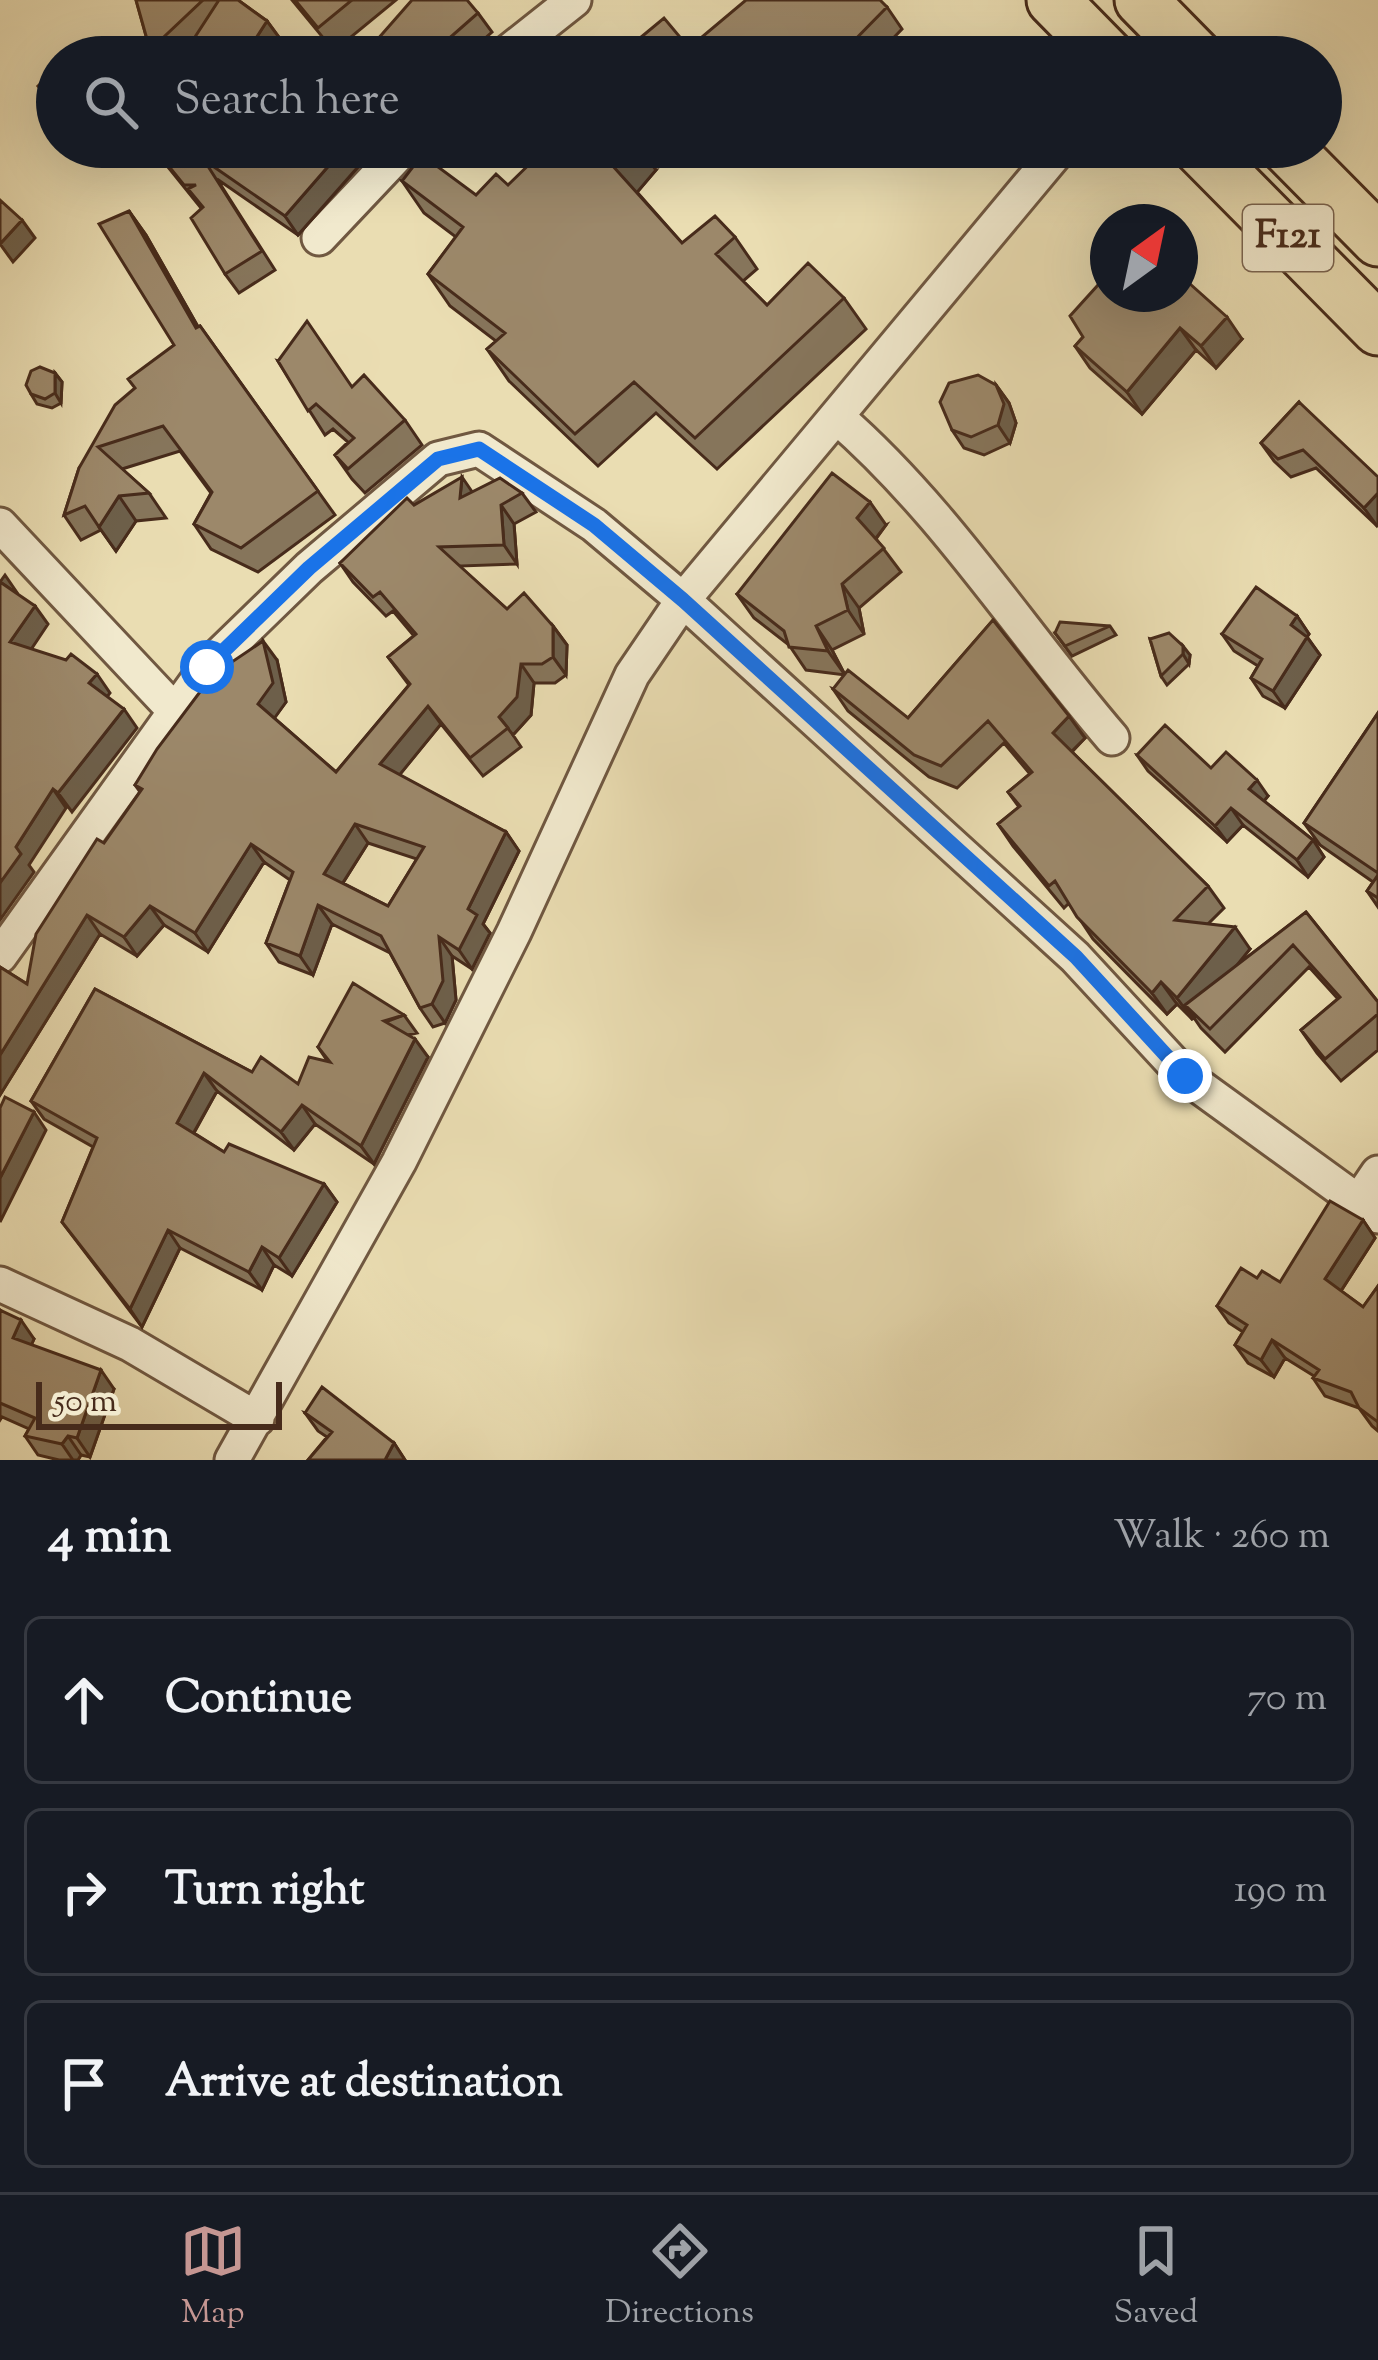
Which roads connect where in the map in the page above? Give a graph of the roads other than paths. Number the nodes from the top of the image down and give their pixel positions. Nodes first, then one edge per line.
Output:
1 (574, 0) edge
2 (1053, 0) edge
3 (1141, 0) edge
4 (529, 36) edge
5 (1088, 36) edge
6 (1176, 36) edge
7 (385, 168) edge
8 (1043, 168) edge
9 (1219, 168) edge
10 (1307, 168) edge
11 (319, 238) dead end
12 (1378, 240) edge
13 (1378, 328) edge
14 (837, 417) junction
15 (0, 525) edge
16 (683, 600) junction
17 (173, 709) junction
18 (1112, 738) dead end
19 (0, 956) edge
20 (1378, 1172) edge
21 (1368, 1210) edge
22 (0, 1284) edge
23 (257, 1419) junction
24 (232, 1460) edge

1 - 4 street
2 - 5 main road
3 - 6 main road
7 - 11 street
8 - 14 street
9 - 13 main road, F121
10 - 12 main road, F121
14 - 16 street
14 - 18 street
15 - 17 street
16 - 17 street
16 - 21 street
16 - 23 street
17 - 19 street
20 - 21 street
22 - 23 street
23 - 24 street

